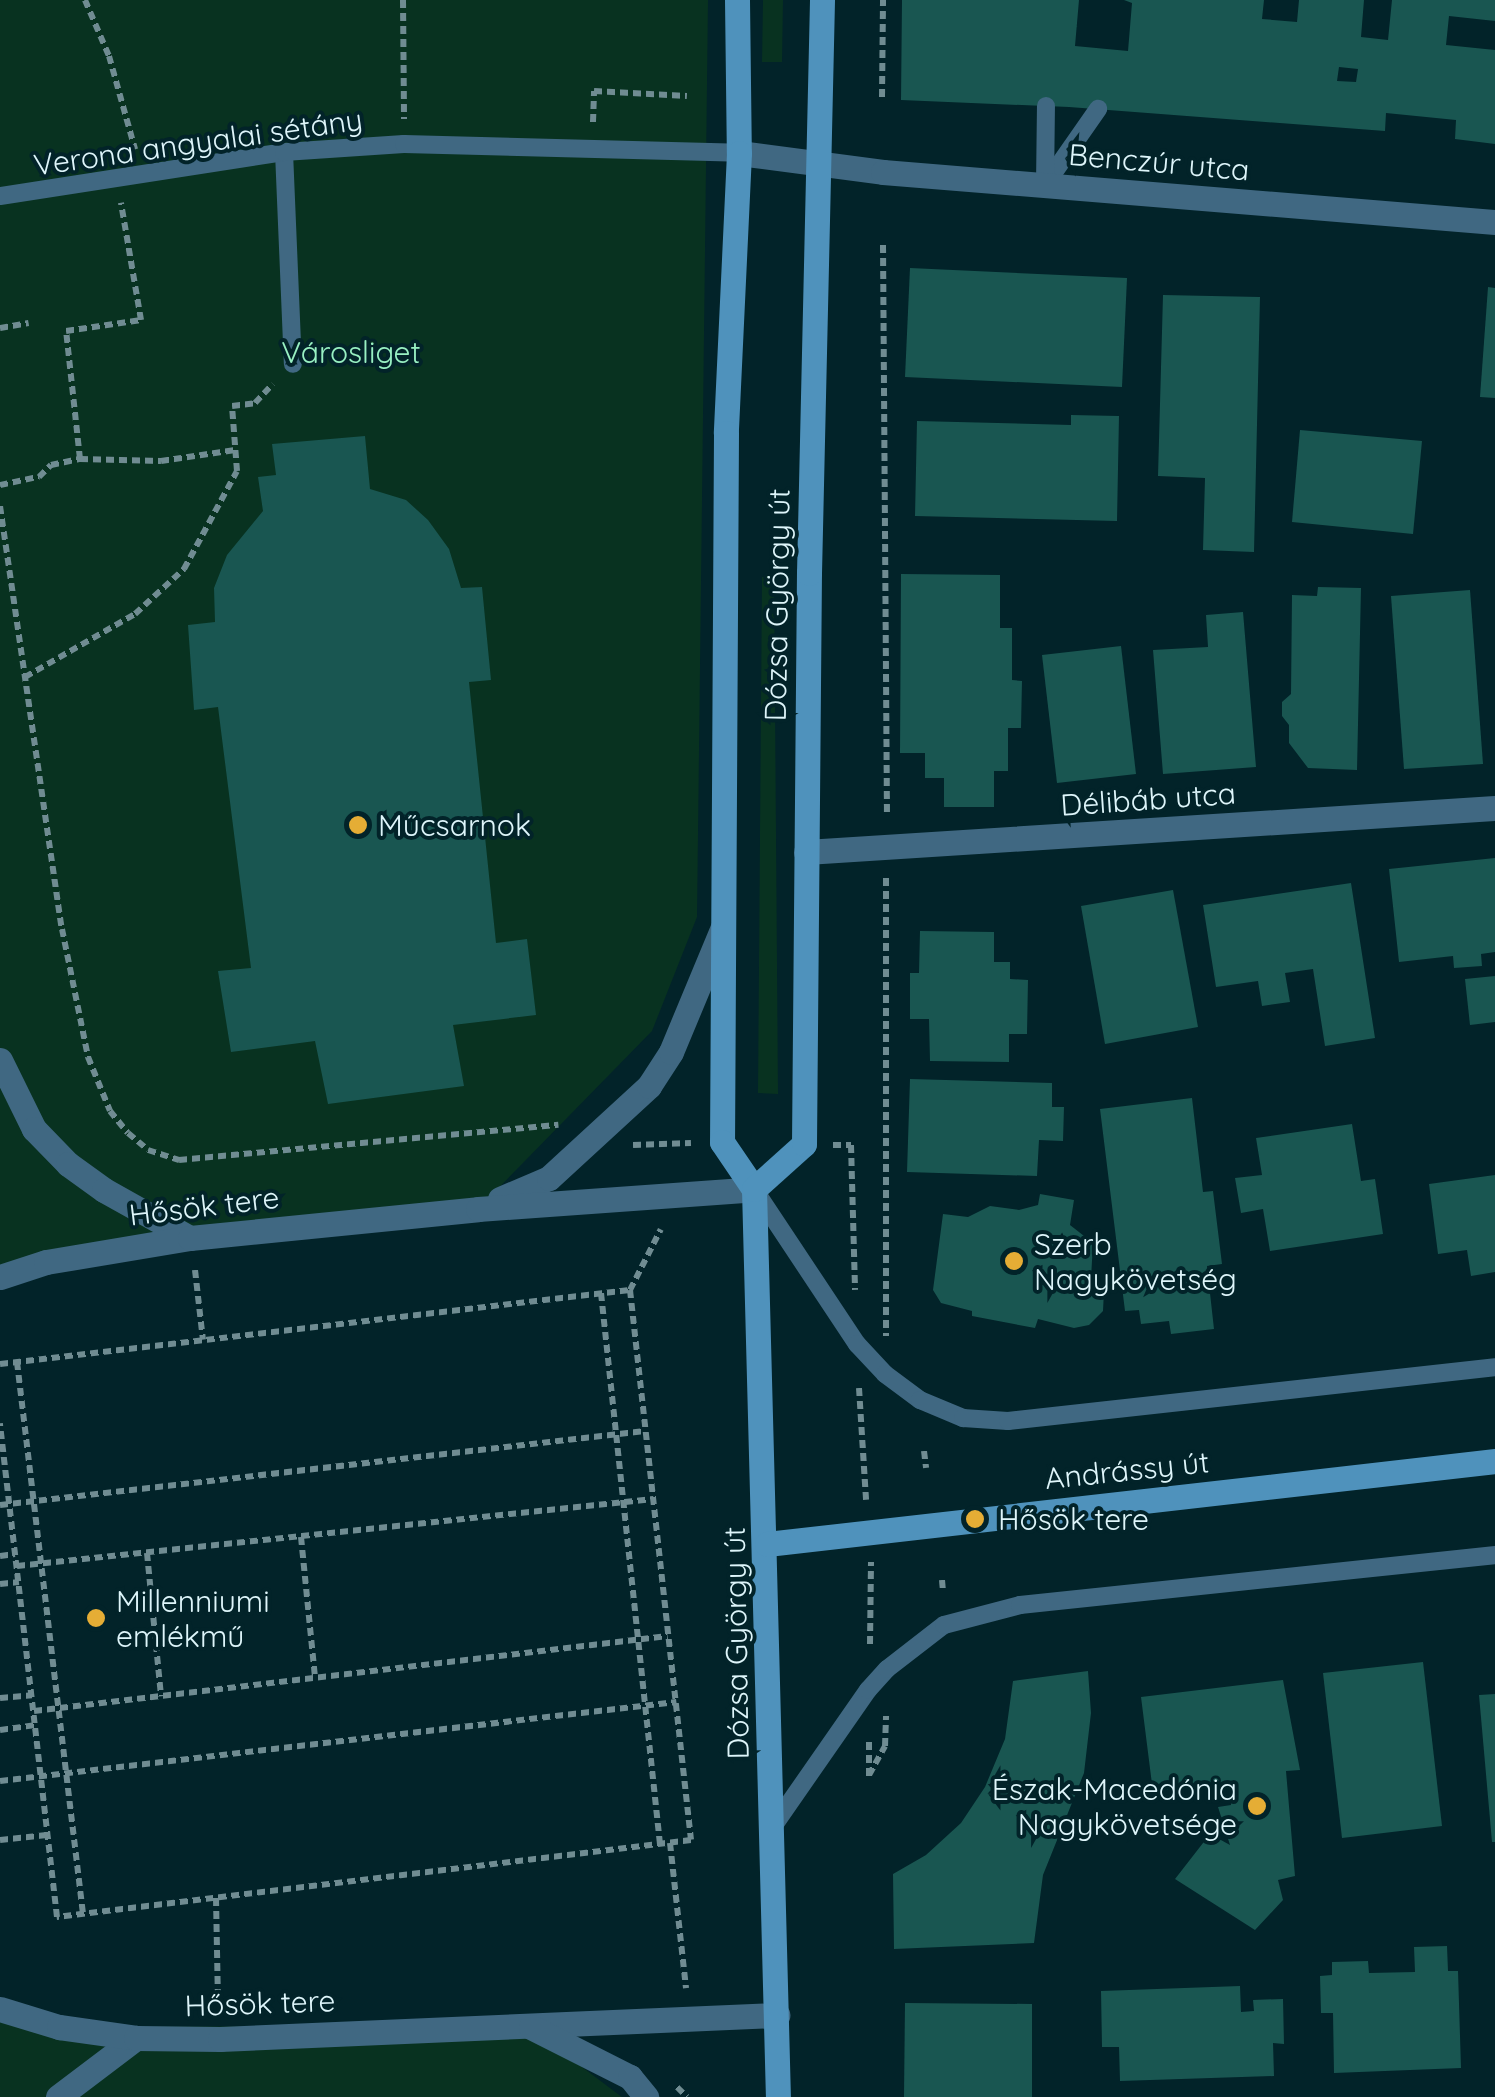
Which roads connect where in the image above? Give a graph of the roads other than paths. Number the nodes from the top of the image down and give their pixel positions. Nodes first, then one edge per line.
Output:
1 (738, 0) edge
2 (822, 0) edge
3 (1046, 106) dead end
4 (1098, 110) dead end
5 (284, 152) junction
6 (739, 153) junction
7 (819, 162) junction
8 (1045, 185) junction
9 (0, 196) edge
10 (1495, 222) edge
11 (293, 364) road end
12 (1495, 808) edge
13 (806, 852) junction
14 (724, 928) junction
15 (0, 1060) edge
16 (754, 1189) junction
17 (478, 1208) junction
18 (190, 1238) junction
19 (0, 1277) edge
20 (1495, 1367) edge
21 (1495, 1461) edge
22 (767, 1544) junction
23 (1495, 1555) edge
24 (772, 1828) junction
25 (0, 2009) edge
26 (777, 2015) junction
27 (526, 2025) junction
28 (136, 2038) junction
29 (58, 2097) edge
30 (646, 2097) edge
31 (778, 2097) edge

1 - 6 main road, Dózsa György út
2 - 7 main road, Dózsa György út
3 - 8 lane
4 - 8 lane
5 - 6 lane, Verona angyalai sétány
5 - 9 lane, Verona angyalai sétány
5 - 11 lane
6 - 7 street, Benczúr utca
6 - 14 main road, Dózsa György út
7 - 8 street, Benczúr utca
7 - 13 main road, Dózsa György út
8 - 10 street, Benczúr utca
12 - 13 street, Délibáb utca
13 - 16 main road, Dózsa György út
14 - 16 main road, Dózsa György út
14 - 17 street, Hősök tere
15 - 18 street
16 - 17 street, Hősök tere
16 - 20 lane
16 - 22 main road, Dózsa György út
17 - 18 street, Hősök tere
18 - 19 street, Hősök tere
21 - 22 main road, Andrássy út
22 - 24 main road, Dózsa György út
23 - 24 lane
24 - 26 main road, Dózsa György út
25 - 28 street, Hősök tere
26 - 27 street, Hősök tere
26 - 31 main road, Dózsa György út
27 - 28 street, Hősök tere
27 - 30 street, Hősök tere
28 - 29 street

